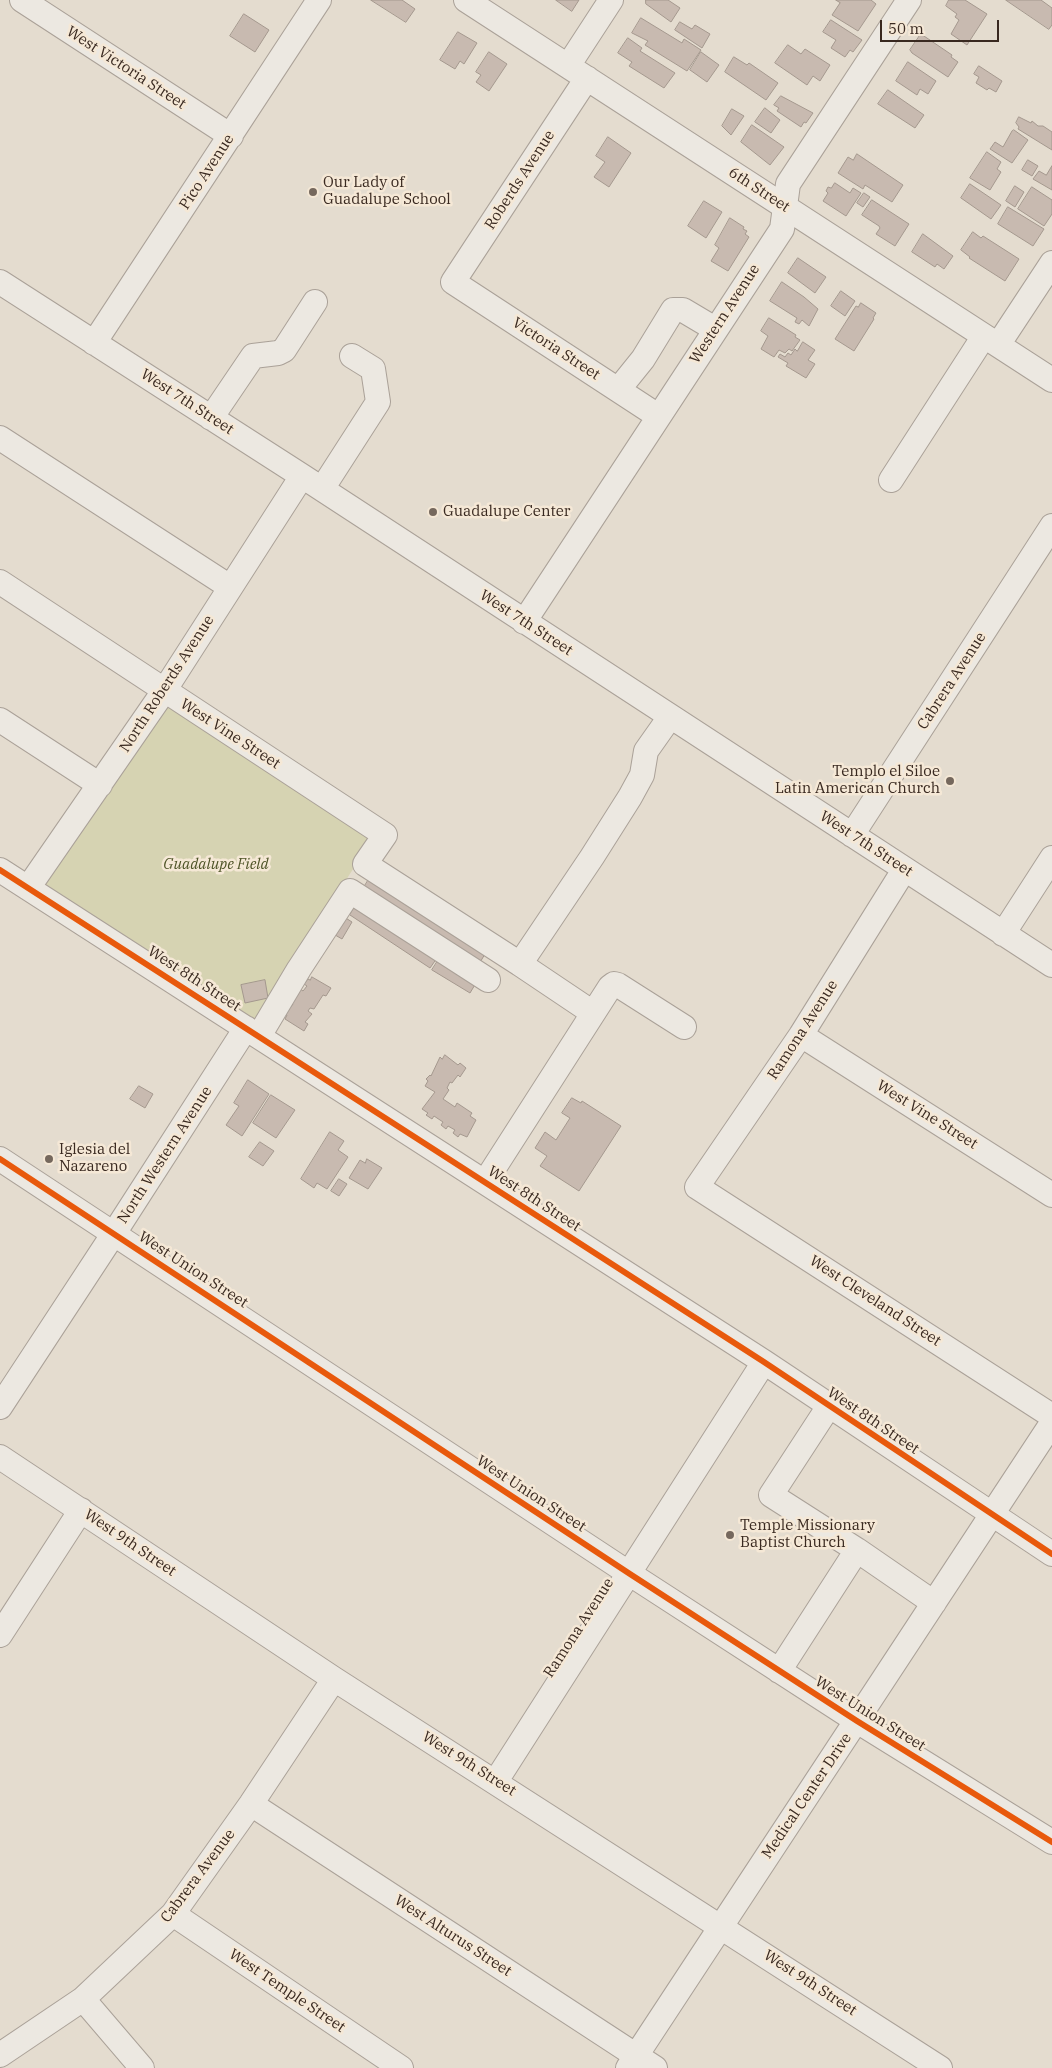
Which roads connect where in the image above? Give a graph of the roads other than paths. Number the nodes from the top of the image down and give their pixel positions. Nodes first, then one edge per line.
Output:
1 (22, 0) edge
2 (319, 0) edge
3 (466, 0) edge
4 (611, 0) edge
5 (909, 0) edge
6 (578, 72) junction
7 (230, 136) junction
8 (785, 206) junction
9 (1052, 263) edge
10 (0, 282) edge
11 (453, 282) joint
12 (315, 302) dead end
13 (715, 329) junction
14 (991, 340) junction
15 (94, 343) junction
16 (352, 356) dead end
17 (1052, 380) edge
18 (618, 390) junction
19 (658, 416) junction
20 (212, 418) junction
21 (0, 438) edge
22 (302, 476) junction
23 (891, 480) dead end
24 (322, 489) junction
25 (1052, 526) edge
26 (0, 582) edge
27 (230, 587) junction
28 (524, 622) junction
29 (164, 691) junction
30 (670, 717) junction
31 (0, 720) edge
32 (100, 784) junction
33 (852, 836) junction
34 (1052, 858) edge
35 (0, 870) edge
36 (904, 870) junction
37 (28, 888) junction
38 (1003, 934) junction
39 (520, 964) junction
40 (1052, 966) edge
41 (488, 980) dead end
42 (593, 1013) junction
43 (684, 1027) dead end
44 (252, 1032) junction
45 (801, 1035) junction
46 (0, 1159) edge
47 (486, 1182) junction
48 (697, 1187) joint
49 (1052, 1195) edge
50 (115, 1233) junction
51 (764, 1362) junction
52 (829, 1406) junction
53 (0, 1407) edge
54 (1052, 1416) edge
55 (1052, 1423) edge
56 (0, 1457) edge
57 (81, 1510) junction
58 (991, 1515) junction
59 (857, 1550) junction
60 (1052, 1554) edge
61 (630, 1574) junction
62 (934, 1602) junction
63 (0, 1635) edge
64 (779, 1670) junction
65 (334, 1679) junction
66 (857, 1721) junction
67 (496, 1781) junction
68 (251, 1804) junction
69 (1052, 1842) edge
70 (173, 1914) junction
71 (721, 1926) junction
72 (83, 1999) junction
73 (0, 2055) edge
74 (640, 2064) edge
75 (142, 2068) edge
76 (401, 2068) edge
77 (940, 2068) edge

1 - 7 street, West Victoria Street
2 - 7 street, Pico Avenue
3 - 6 street, 6th Street
4 - 6 street, Roberds Avenue
5 - 8 street, Western Avenue
6 - 8 street, 6th Street
6 - 11 street, Roberds Avenue
7 - 15 street, Pico Avenue
8 - 13 street, Western Avenue
8 - 14 street, 6th Street
9 - 14 street
10 - 15 street, West 7th Street
11 - 18 street, Victoria Street
12 - 20 street
13 - 18 street
13 - 19 street, Western Avenue
14 - 17 street, 6th Street
14 - 23 street
15 - 20 street, West 7th Street
16 - 24 street
18 - 19 street, Victoria Street
19 - 28 street, Western Avenue
20 - 22 street, West 7th Street
21 - 27 street
22 - 24 street, West 7th Street
22 - 27 street, North Roberds Avenue
24 - 28 street, West 7th Street
25 - 33 street, Cabrera Avenue
26 - 29 street, West Vine Street
27 - 29 street, North Roberds Avenue
28 - 30 street, West 7th Street
29 - 32 street, North Roberds Avenue
29 - 39 street, West Vine Street
30 - 33 street, West 7th Street
30 - 39 street
31 - 32 street
32 - 37 street, North Roberds Avenue
33 - 36 street, West 7th Street
34 - 38 street
35 - 37 street, West 8th Street
36 - 38 street, West 7th Street
36 - 45 street, Ramona Avenue
37 - 44 street, West 8th Street
38 - 40 street, West 7th Street
39 - 42 street
41 - 44 street, North Western Avenue
42 - 43 street
42 - 47 street
44 - 47 street, West 8th Street
44 - 50 street, North Western Avenue
45 - 48 street, Ramona Avenue
45 - 49 street, West Vine Street
46 - 50 street, West Union Street
47 - 51 street, West 8th Street
48 - 54 street, West Cleveland Street
50 - 53 street, North Western Avenue
50 - 61 street, West Union Street
51 - 52 street, West 8th Street
51 - 61 street, Ramona Avenue
52 - 58 street, West 8th Street
52 - 59 street
55 - 58 street, Medical Center Drive
56 - 57 street, West 9th Street
57 - 63 street
57 - 65 street, West 9th Street
58 - 60 street, West 8th Street
58 - 62 street, Medical Center Drive
59 - 62 street
59 - 64 street
61 - 64 street, West Union Street
61 - 67 street, Ramona Avenue
62 - 66 street, Medical Center Drive
64 - 66 street, West Union Street
65 - 67 street, West 9th Street
65 - 68 street, Cabrera Avenue
66 - 69 street, West Union Street
66 - 71 street, Medical Center Drive
67 - 71 street, West 9th Street
68 - 70 street, Cabrera Avenue
68 - 74 street, West Alturus Street
70 - 72 street, Cabrera Avenue
70 - 76 street, West Temple Street
71 - 74 street, Medical Center Drive
71 - 77 street, West 9th Street
72 - 73 street, Cabrera Avenue
72 - 75 street

